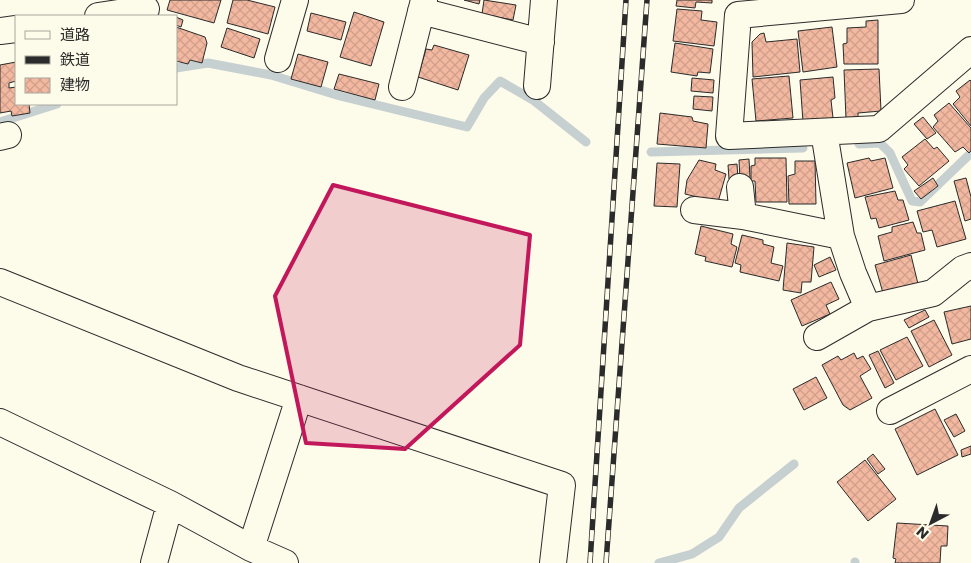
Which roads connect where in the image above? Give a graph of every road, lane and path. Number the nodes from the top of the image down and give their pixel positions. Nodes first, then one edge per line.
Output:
1 (295, 0) edge
2 (544, 0) edge
3 (901, 0) edge
4 (423, 5) edge
5 (146, 8) edge
6 (104, 15) edge
7 (15, 29) edge
8 (0, 31) edge
9 (541, 42) junction
10 (971, 50) edge
11 (278, 59) dead end
12 (537, 86) dead end
13 (402, 87) dead end
14 (824, 132) junction
15 (740, 187) dead end
16 (694, 210) dead end
17 (743, 216) junction
18 (841, 236) junction
19 (971, 266) edge
20 (0, 282) edge
21 (868, 308) junction
22 (817, 337) dead end
23 (971, 369) edge
24 (299, 398) junction
25 (890, 411) dead end
26 (0, 422) edge
27 (170, 504) junction
28 (251, 548) junction
29 (154, 563) edge
30 (285, 563) edge
31 (553, 563) edge

1 - 11 street
2 - 9 street
3 - 14 street
4 - 9 street
4 - 13 street
5 - 6 street
7 - 8 street
9 - 12 street
10 - 14 street
14 - 18 street
15 - 17 street
16 - 17 street
17 - 18 street
18 - 21 street
19 - 21 street
20 - 24 street
21 - 22 street
23 - 25 street
24 - 28 street
24 - 31 street
26 - 27 street
27 - 28 street
27 - 29 street
28 - 30 street

